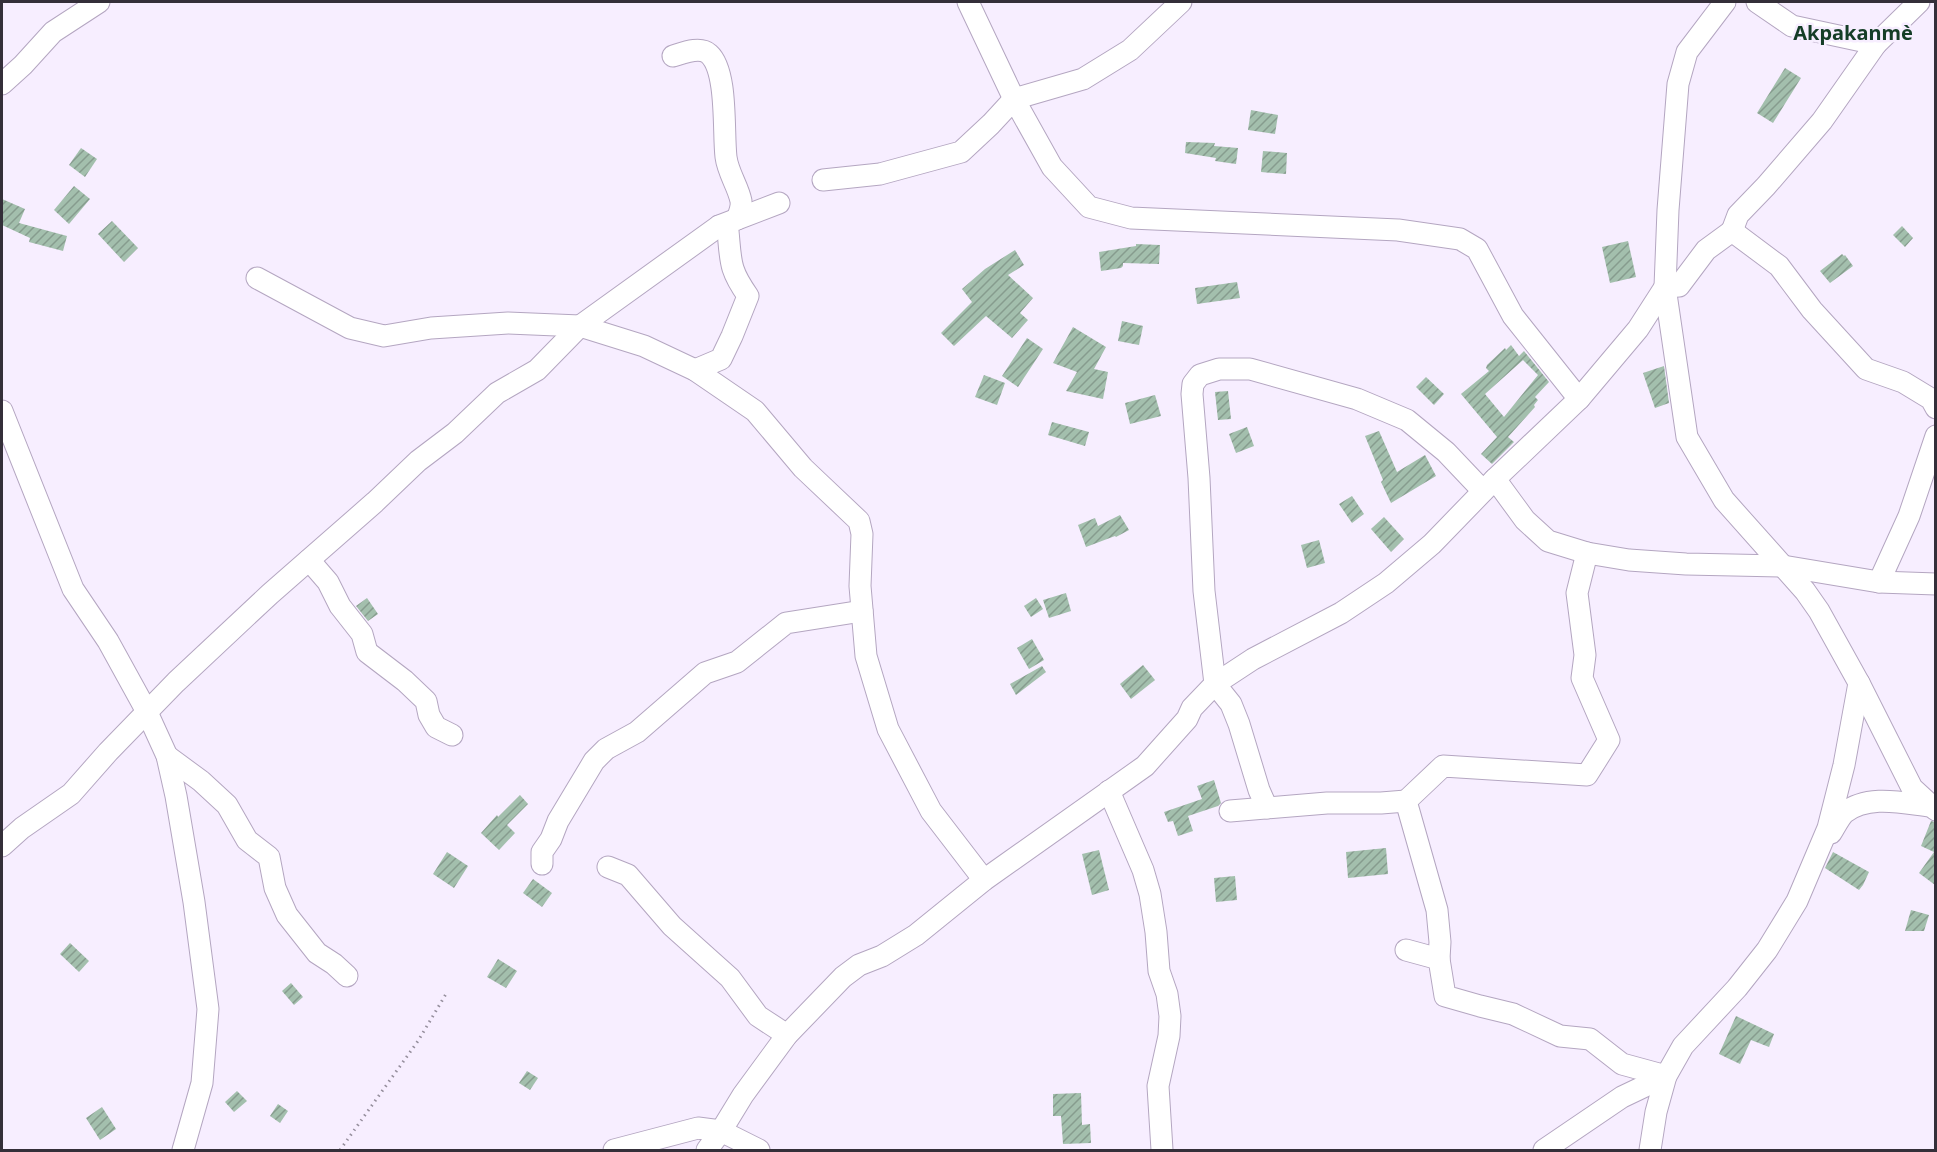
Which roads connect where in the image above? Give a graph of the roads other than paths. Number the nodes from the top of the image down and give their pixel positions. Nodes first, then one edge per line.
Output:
1 (99, 2) edge
2 (968, 2) edge
3 (1181, 2) edge
4 (1725, 2) edge
5 (1757, 2) edge
6 (1918, 2) edge
7 (1876, 44) junction
8 (673, 56) dead end
9 (2, 84) edge
10 (1014, 99) junction
11 (823, 180) dead end
12 (779, 203) dead end
13 (728, 223) junction
14 (1732, 231) junction
15 (257, 278) dead end
16 (1665, 287) junction
17 (580, 326) junction
18 (695, 370) junction
19 (1580, 399) junction
20 (1935, 408) edge
21 (2, 411) edge
22 (1935, 436) edge
23 (1489, 485) junction
24 (1587, 553) junction
25 (309, 560) junction
26 (1783, 566) junction
27 (1878, 582) junction
28 (1935, 584) edge
29 (862, 611) junction
30 (1859, 683) junction
31 (1215, 684) junction
32 (146, 710) junction
33 (452, 735) dead end
34 (167, 756) junction
35 (1109, 791) junction
36 (1406, 801) junction
37 (1267, 808) junction
38 (1933, 808) edge
39 (1230, 810) dead end
40 (2, 846) edge
41 (1816, 856) junction
42 (542, 864) dead end
43 (608, 867) dead end
44 (984, 880) junction
45 (1406, 950) dead end
46 (1439, 959) junction
47 (347, 976) dead end
48 (787, 1035) junction
49 (1666, 1076) junction
50 (721, 1131) junction
51 (183, 1150) edge
52 (614, 1150) edge
53 (707, 1150) edge
54 (759, 1150) edge
55 (1162, 1150) edge
56 (1544, 1150) edge
57 (1650, 1150) edge

1 - 9 street
2 - 10 street
3 - 10 street
4 - 16 street
5 - 7 street
6 - 7 street
7 - 14 street
8 - 13 street
10 - 11 street
10 - 19 street
12 - 13 street
13 - 17 street
13 - 18 street
14 - 16 street
14 - 20 street
15 - 17 street
16 - 19 street
16 - 26 street
17 - 18 street
17 - 25 street
18 - 29 street
19 - 23 street
21 - 32 street
22 - 27 street
23 - 24 street
23 - 31 street
23 - 31 street
24 - 26 street
24 - 36 street
25 - 32 street
25 - 33 street
26 - 27 street
26 - 30 street
27 - 28 street
29 - 42 street
29 - 44 street
30 - 38 street
30 - 41 street
31 - 35 street
31 - 37 street
32 - 34 street
32 - 40 street
34 - 47 street
34 - 51 street
35 - 44 street
35 - 55 street
36 - 37 street
36 - 46 street
37 - 39 street
38 - 41 street
41 - 49 street
43 - 48 street
44 - 48 street
45 - 46 street
46 - 49 street
48 - 50 street
49 - 56 street
49 - 57 street
50 - 52 street
50 - 53 street
50 - 54 street

